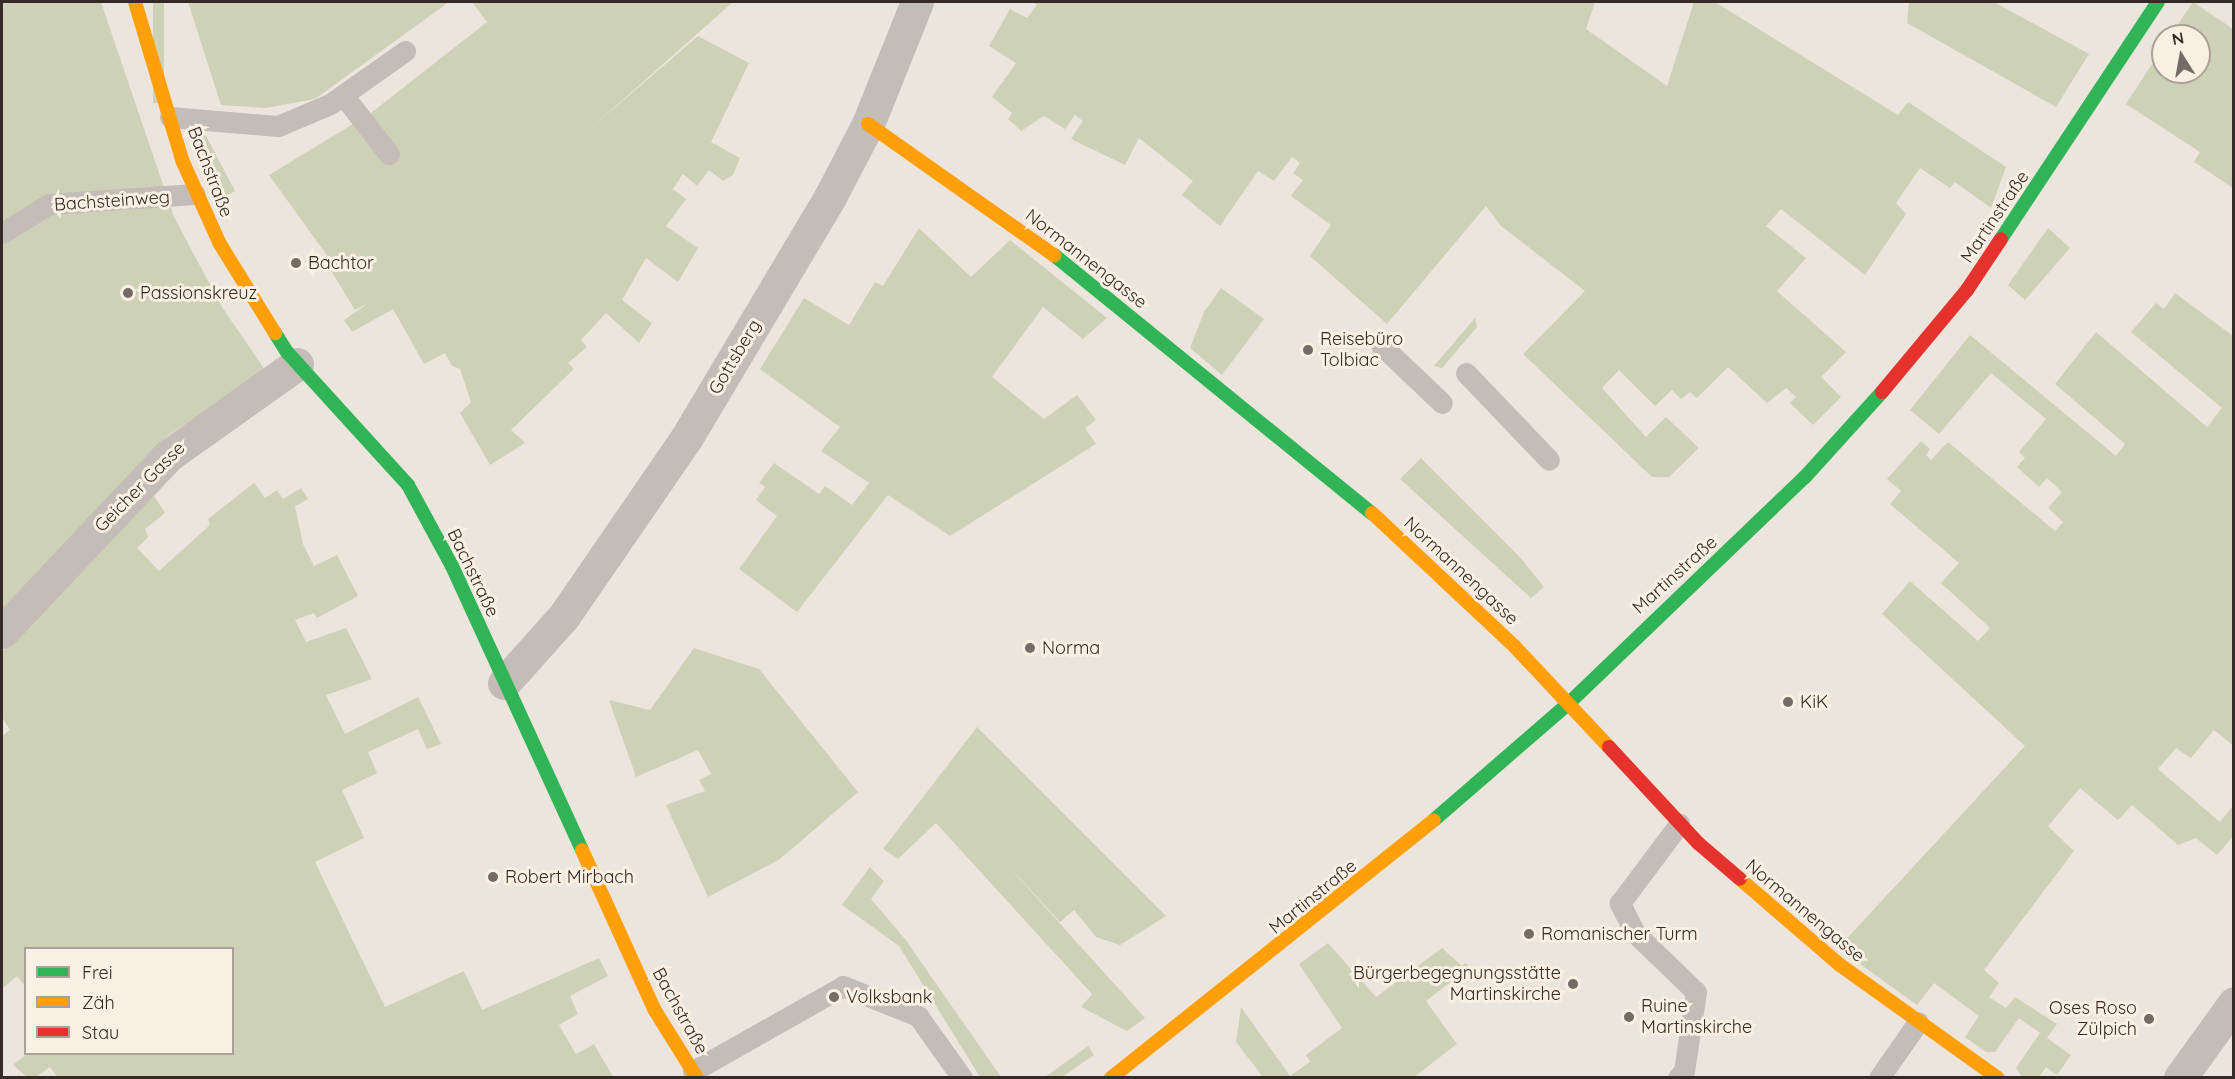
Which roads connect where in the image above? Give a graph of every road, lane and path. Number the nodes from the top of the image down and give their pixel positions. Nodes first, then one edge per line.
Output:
1 (135, 2) edge
2 (917, 2) edge
3 (2158, 2) edge
4 (405, 51) dead end
5 (344, 94) junction
6 (170, 117) junction
7 (868, 124) junction
8 (389, 154) dead end
9 (195, 194) junction
10 (2, 234) edge
11 (1381, 345) dead end
12 (297, 364) junction
13 (1466, 373) dead end
14 (1442, 403) dead end
15 (1549, 460) dead end
16 (2, 632) edge
17 (504, 683) junction
18 (1568, 704) junction
19 (1679, 824) junction
20 (2234, 1003) edge
21 (1918, 1022) junction
22 (695, 1074) edge
23 (962, 1077) edge
24 (1111, 1077) edge
25 (1678, 1077) edge
26 (1879, 1077) edge
27 (1998, 1077) edge
28 (2180, 1077) edge

1 - 6 street
2 - 7 street, Gottsberg
3 - 18 street, Martinstraße
4 - 5 lane
5 - 6 lane
5 - 8 lane
6 - 9 street, Bachstraße
7 - 17 street, Gottsberg
7 - 18 street, Normannengasse
9 - 10 lane, Bachsteinweg
9 - 12 street, Bachstraße
11 - 14 lane
12 - 16 street, Geicher Gasse
12 - 17 street, Bachstraße
13 - 15 lane
17 - 22 street, Bachstraße
18 - 19 street, Normannengasse
18 - 24 street, Martinstraße
19 - 21 street, Normannengasse
19 - 25 lane
20 - 28 street
21 - 26 lane
21 - 27 street, Normannengasse
22 - 23 lane

